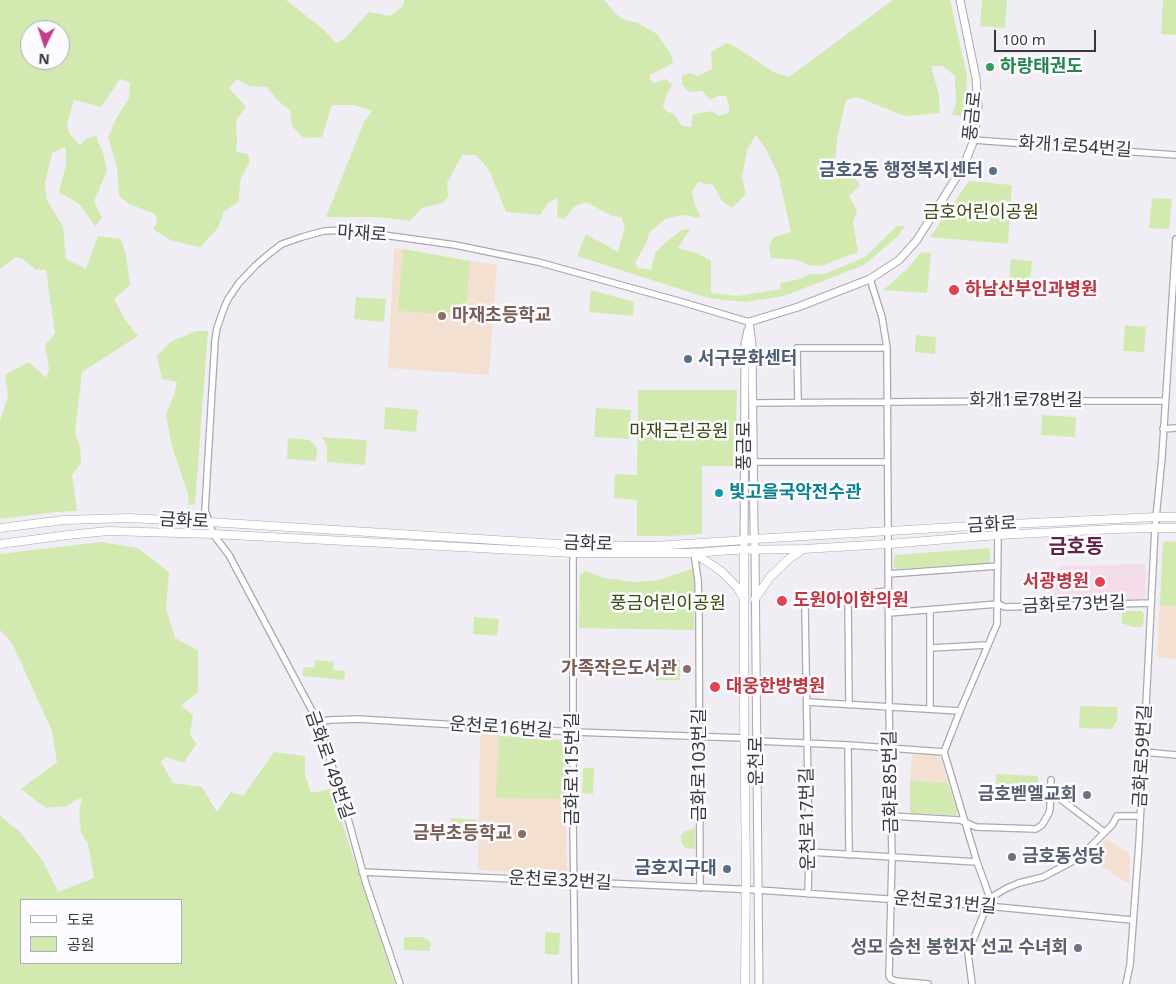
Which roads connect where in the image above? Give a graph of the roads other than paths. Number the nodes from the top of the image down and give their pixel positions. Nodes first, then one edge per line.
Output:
1 (960, 0) edge
2 (974, 140) junction
3 (1176, 155) edge
4 (1176, 239) edge
5 (870, 279) junction
6 (749, 322) junction
7 (886, 348) junction
8 (1166, 401) junction
9 (798, 402) junction
10 (887, 402) junction
11 (752, 403) junction
12 (1164, 428) junction
13 (1176, 428) edge
14 (753, 462) junction
15 (887, 462) junction
16 (1156, 516) junction
17 (1176, 517) edge
18 (209, 522) junction
19 (0, 528) edge
20 (1155, 528) junction
21 (1176, 528) edge
22 (887, 531) junction
23 (213, 534) junction
24 (998, 535) junction
25 (754, 538) junction
26 (744, 540) junction
27 (0, 544) edge
28 (888, 544) junction
29 (803, 549) junction
30 (744, 550) junction
31 (755, 550) junction
32 (572, 553) junction
33 (694, 554) junction
34 (998, 566) junction
35 (888, 574) junction
36 (888, 591) junction
37 (848, 595) junction
38 (743, 597) junction
39 (755, 599) junction
40 (1152, 603) junction
41 (998, 604) junction
42 (930, 610) junction
43 (889, 613) junction
44 (987, 645) junction
45 (930, 648) junction
46 (807, 702) junction
47 (848, 704) junction
48 (889, 707) junction
49 (930, 709) junction
50 (960, 711) junction
51 (318, 722) junction
52 (574, 732) junction
53 (699, 737) junction
54 (744, 738) junction
55 (757, 742) junction
56 (807, 744) junction
57 (848, 745) junction
58 (890, 748) junction
59 (944, 752) junction
60 (1144, 752) junction
61 (1176, 755) edge
62 (1051, 780) dead end
63 (1051, 792) junction
64 (891, 816) junction
65 (1140, 816) junction
66 (966, 823) junction
67 (1104, 832) junction
68 (809, 852) junction
69 (849, 854) junction
70 (892, 857) junction
71 (978, 862) junction
72 (362, 872) junction
73 (575, 882) junction
74 (700, 888) junction
75 (745, 890) junction
76 (758, 890) junction
77 (808, 894) junction
78 (990, 898) junction
79 (891, 899) junction
80 (987, 906) junction
81 (1132, 920) junction
82 (400, 984) edge
83 (575, 984) edge
84 (745, 984) edge
85 (759, 984) edge
86 (928, 984) edge
87 (972, 984) edge
88 (1126, 984) edge

1 - 2 street, 풍금로
2 - 3 street, 화개1로54번길
2 - 5 street, 풍금로
4 - 8 street, 금화로59번길
5 - 6 street, 풍금로
5 - 7 street, 금화로85번길
6 - 11 street, 풍금로
6 - 18 street, 마재로
6 - 26 street, 풍금로
7 - 9 street
7 - 10 street, 금화로85번길
8 - 10 street, 화개1로78번길
8 - 12 street, 금화로59번길
9 - 10 street, 화개1로78번길
9 - 11 street, 화개1로78번길
10 - 15 street, 금화로85번길
11 - 14 street, 풍금로
12 - 13 street
12 - 16 street, 금화로59번길
14 - 15 street
14 - 25 street, 풍금로
15 - 22 street, 금화로85번길
16 - 17 main road, 금화로
16 - 20 street, 금화로59번길
16 - 22 main road, 금화로
18 - 19 main road, 금화로
18 - 23 street, 마재로
18 - 26 main road, 금화로
20 - 21 main road, 금화로
20 - 24 main road, 금화로
20 - 40 street, 금화로59번길
22 - 25 main road, 금화로
22 - 28 street, 금화로85번길
23 - 27 main road, 금화로
23 - 32 main road, 금화로
23 - 51 street, 금화로149번길
24 - 28 main road, 금화로
24 - 34 street, 금화로73번길
25 - 26 main road, 금화로
25 - 31 street, 운천로
26 - 30 street, 운천로
28 - 29 main road, 금화로
28 - 35 street, 금화로85번길
29 - 31 main road, 금화로
29 - 39 main road
30 - 31 main road, 금화로
30 - 33 main road, 금화로
30 - 38 main road, 운천로
31 - 39 street, 운천로
32 - 33 main road, 금화로
32 - 52 street, 금화로115번길
33 - 38 main road
33 - 53 street, 금화로103번길
34 - 35 street
34 - 41 street, 금화로73번길
35 - 36 street, 금화로85번길
36 - 37 street
36 - 43 street, 금화로85번길
37 - 46 street
37 - 47 street
38 - 54 main road, 운천로
39 - 55 street, 운천로
40 - 41 street, 금화로73번길
40 - 60 street, 금화로59번길
41 - 42 street, 금화로73번길
41 - 44 street, 금화로73번길
42 - 43 street, 금화로73번길
42 - 45 street
43 - 48 street, 금화로85번길
44 - 45 street
44 - 50 street, 금화로73번길
45 - 49 street
46 - 47 street, 금화로85번길
46 - 56 street
47 - 48 street, 금화로85번길
48 - 49 street
48 - 58 street, 금화로85번길
49 - 50 street
50 - 59 street, 금화로73번길
51 - 52 street, 운천로16번길
51 - 72 street, 금화로149번길
52 - 53 street, 운천로16번길
52 - 73 street, 금화로115번길
53 - 54 street, 운천로16번길
53 - 74 street, 금화로103번길
54 - 75 main road, 운천로
55 - 56 street, 운천로17번길
55 - 76 street, 운천로
56 - 57 street, 운천로17번길
56 - 68 street, 운천로17번길
57 - 58 street, 운천로17번길
57 - 69 street
58 - 59 street, 운천로17번길
58 - 64 street, 금화로85번길
59 - 66 street
60 - 61 street
60 - 65 street, 금화로59번길
62 - 63 street
63 - 66 street
63 - 67 street
64 - 66 street
64 - 70 street, 금화로85번길
65 - 67 street
65 - 81 street, 금화로59번길
66 - 71 street
67 - 78 street
68 - 69 street, 금화로85번길
68 - 77 street, 운천로17번길
69 - 70 street, 금화로85번길
70 - 71 street
70 - 79 street, 금화로85번길
71 - 78 street
72 - 73 street, 운천로32번길
72 - 82 street, 금화로149번길
73 - 74 street, 운천로32번길
73 - 83 street, 금화로115번길
74 - 75 street, 운천로32번길
75 - 76 street, 운천로32번길
75 - 84 main road, 운천로
76 - 77 street, 운천로31번길
76 - 85 street, 운천로
77 - 79 street, 운천로31번길
78 - 80 street
79 - 80 street, 운천로31번길
79 - 86 street, 금화로85번길
80 - 81 street, 운천로31번길
80 - 87 street
81 - 88 street, 금화로59번길

